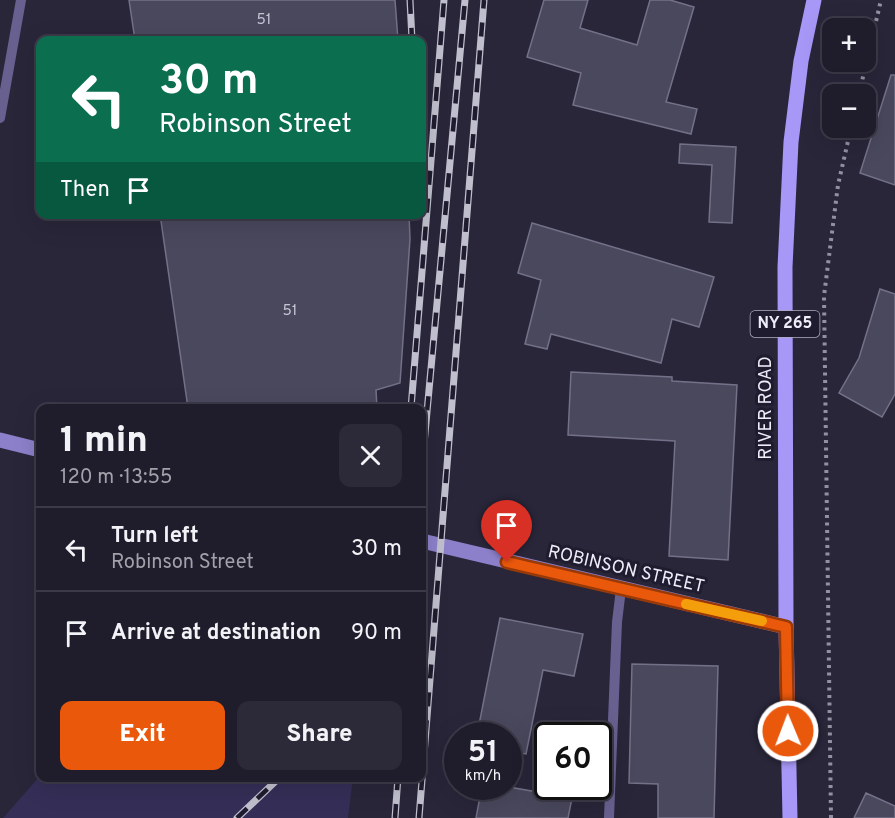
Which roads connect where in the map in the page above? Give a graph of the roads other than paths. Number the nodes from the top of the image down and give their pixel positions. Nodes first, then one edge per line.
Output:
1 (21, 0) edge
2 (814, 0) edge
3 (0, 118) edge
4 (0, 440) edge
5 (36, 449) edge
6 (426, 542) edge
7 (621, 589) junction
8 (786, 627) junction
9 (609, 818) edge
10 (790, 818) edge

1 - 3 lane
2 - 8 main road, RIVER ROAD / NY 265
4 - 5 street
6 - 7 street, ROBINSON STREET
7 - 8 street, ROBINSON STREET
7 - 9 lane
8 - 10 main road, RIVER ROAD / NY 265

